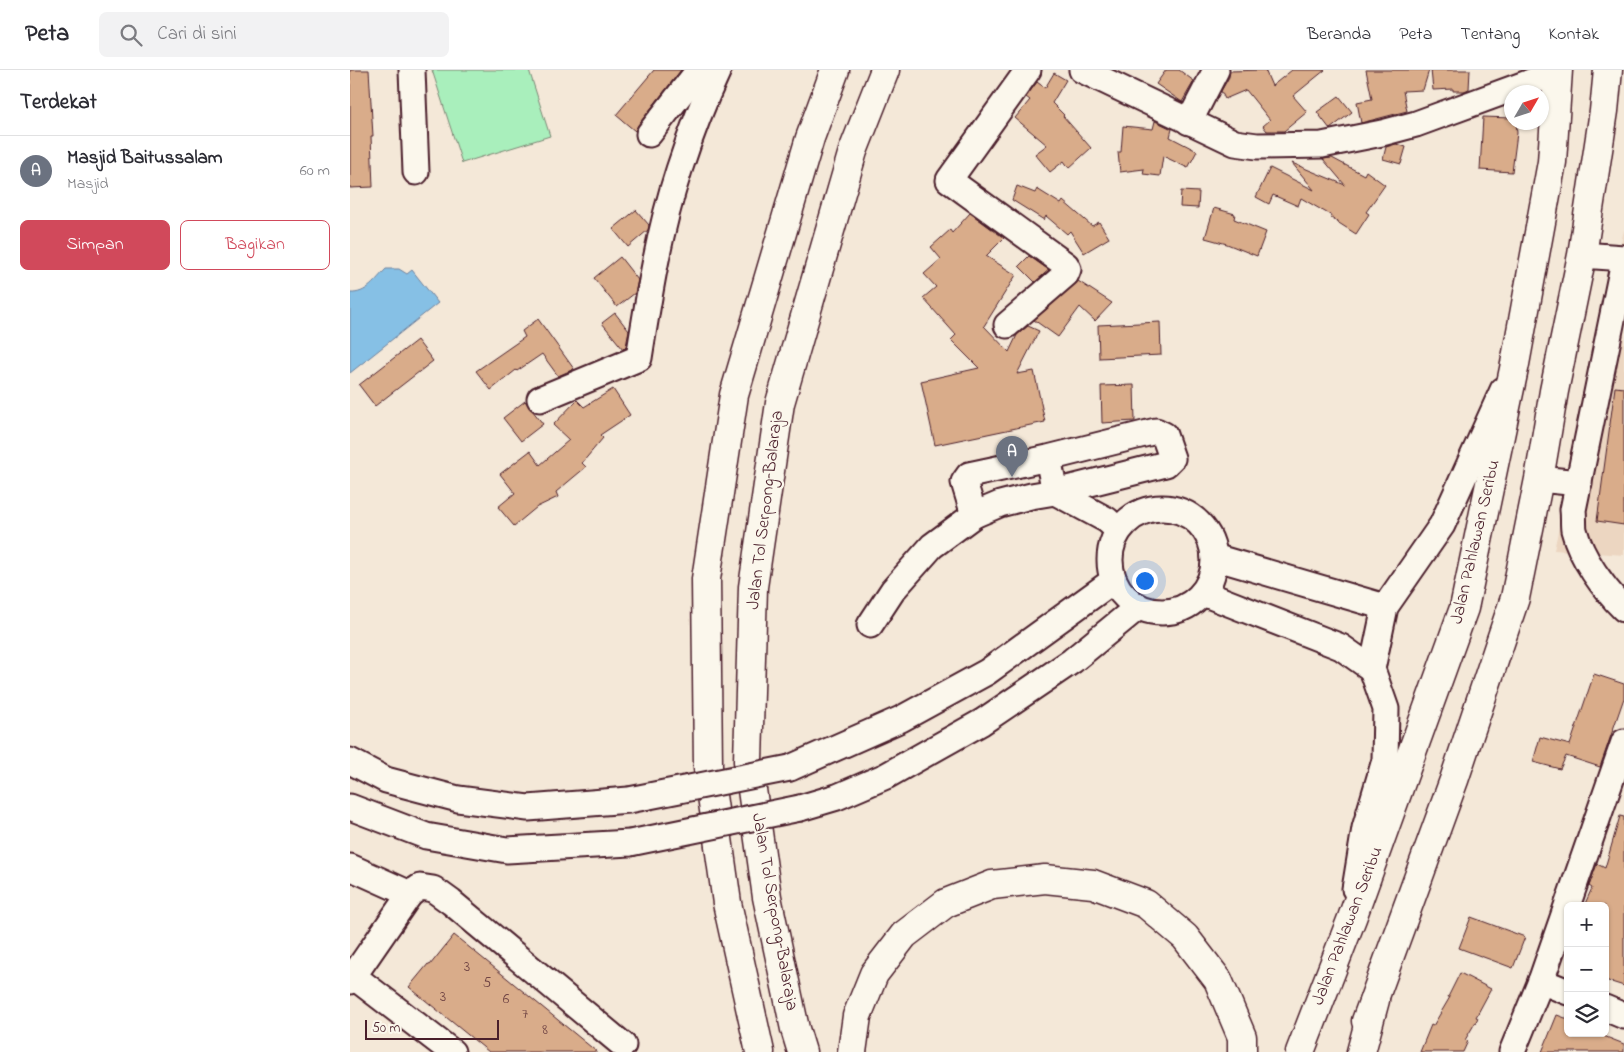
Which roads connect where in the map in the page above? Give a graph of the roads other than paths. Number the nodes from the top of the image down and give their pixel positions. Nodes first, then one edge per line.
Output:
1 (412, 70) edge
2 (700, 70) edge
3 (718, 70) edge
4 (836, 70) edge
5 (885, 70) edge
6 (1028, 70) edge
7 (1082, 70) edge
8 (1216, 70) edge
9 (1556, 71) edge
10 (1613, 94) edge
11 (1189, 122) junction
12 (650, 134) dead end
13 (416, 172) dead end
14 (1582, 254) junction
15 (1624, 259) edge
16 (1007, 325) dead end
17 (1515, 364) junction
18 (540, 399) dead end
19 (1048, 458) junction
20 (1539, 479) junction
21 (1579, 483) junction
22 (1055, 492) junction
23 (974, 515) junction
24 (1118, 530) junction
25 (1214, 557) junction
26 (1114, 580) junction
27 (1624, 587) edge
28 (1203, 593) junction
29 (1138, 606) junction
30 (1385, 607) junction
31 (1624, 609) edge
32 (870, 625) dead end
33 (1372, 669) junction
34 (1624, 742) edge
35 (350, 761) edge
36 (350, 807) edge
37 (350, 867) edge
38 (410, 894) junction
39 (1352, 918) junction
40 (352, 978) edge
41 (1541, 981) junction
42 (1564, 990) edge
43 (1375, 1000) junction
44 (1609, 1010) edge
45 (1624, 1016) edge
46 (623, 1045) dead end
47 (452, 1052) edge
48 (760, 1052) edge
49 (802, 1052) edge
50 (852, 1052) edge
51 (1242, 1052) edge
52 (1300, 1052) edge
53 (1353, 1052) edge
54 (1361, 1052) edge
55 (1512, 1052) edge

1 - 13 street
2 - 12 street
3 - 18 street
4 - 48 main road
5 - 49 main road, Jalan Tol Serpong–Balaraja
6 - 16 street
7 - 11 street
8 - 11 street
9 - 11 street
9 - 17 main road, Jalan Pahlawan Seribu
10 - 14 main road
14 - 15 street
14 - 20 main road
15 - 21 street
17 - 30 street
17 - 39 main road, Jalan Pahlawan Seribu
19 - 22 street
19 - 22 street
19 - 23 street
20 - 21 street
20 - 43 main road
21 - 27 street
21 - 31 street
22 - 23 street
22 - 24 street
23 - 32 street
24 - 25 street
24 - 26 street
25 - 28 street
25 - 30 street
26 - 29 street
26 - 35 street, bridge
28 - 29 street
28 - 33 street
29 - 36 street, bridge
30 - 33 street
33 - 39 street
34 - 41 street
37 - 38 street
38 - 40 street
38 - 46 street
39 - 52 main road, Jalan Pahlawan Seribu
40 - 47 street
41 - 42 street
41 - 55 street
43 - 53 main road
43 - 54 main road
44 - 45 street
50 - 51 main road

